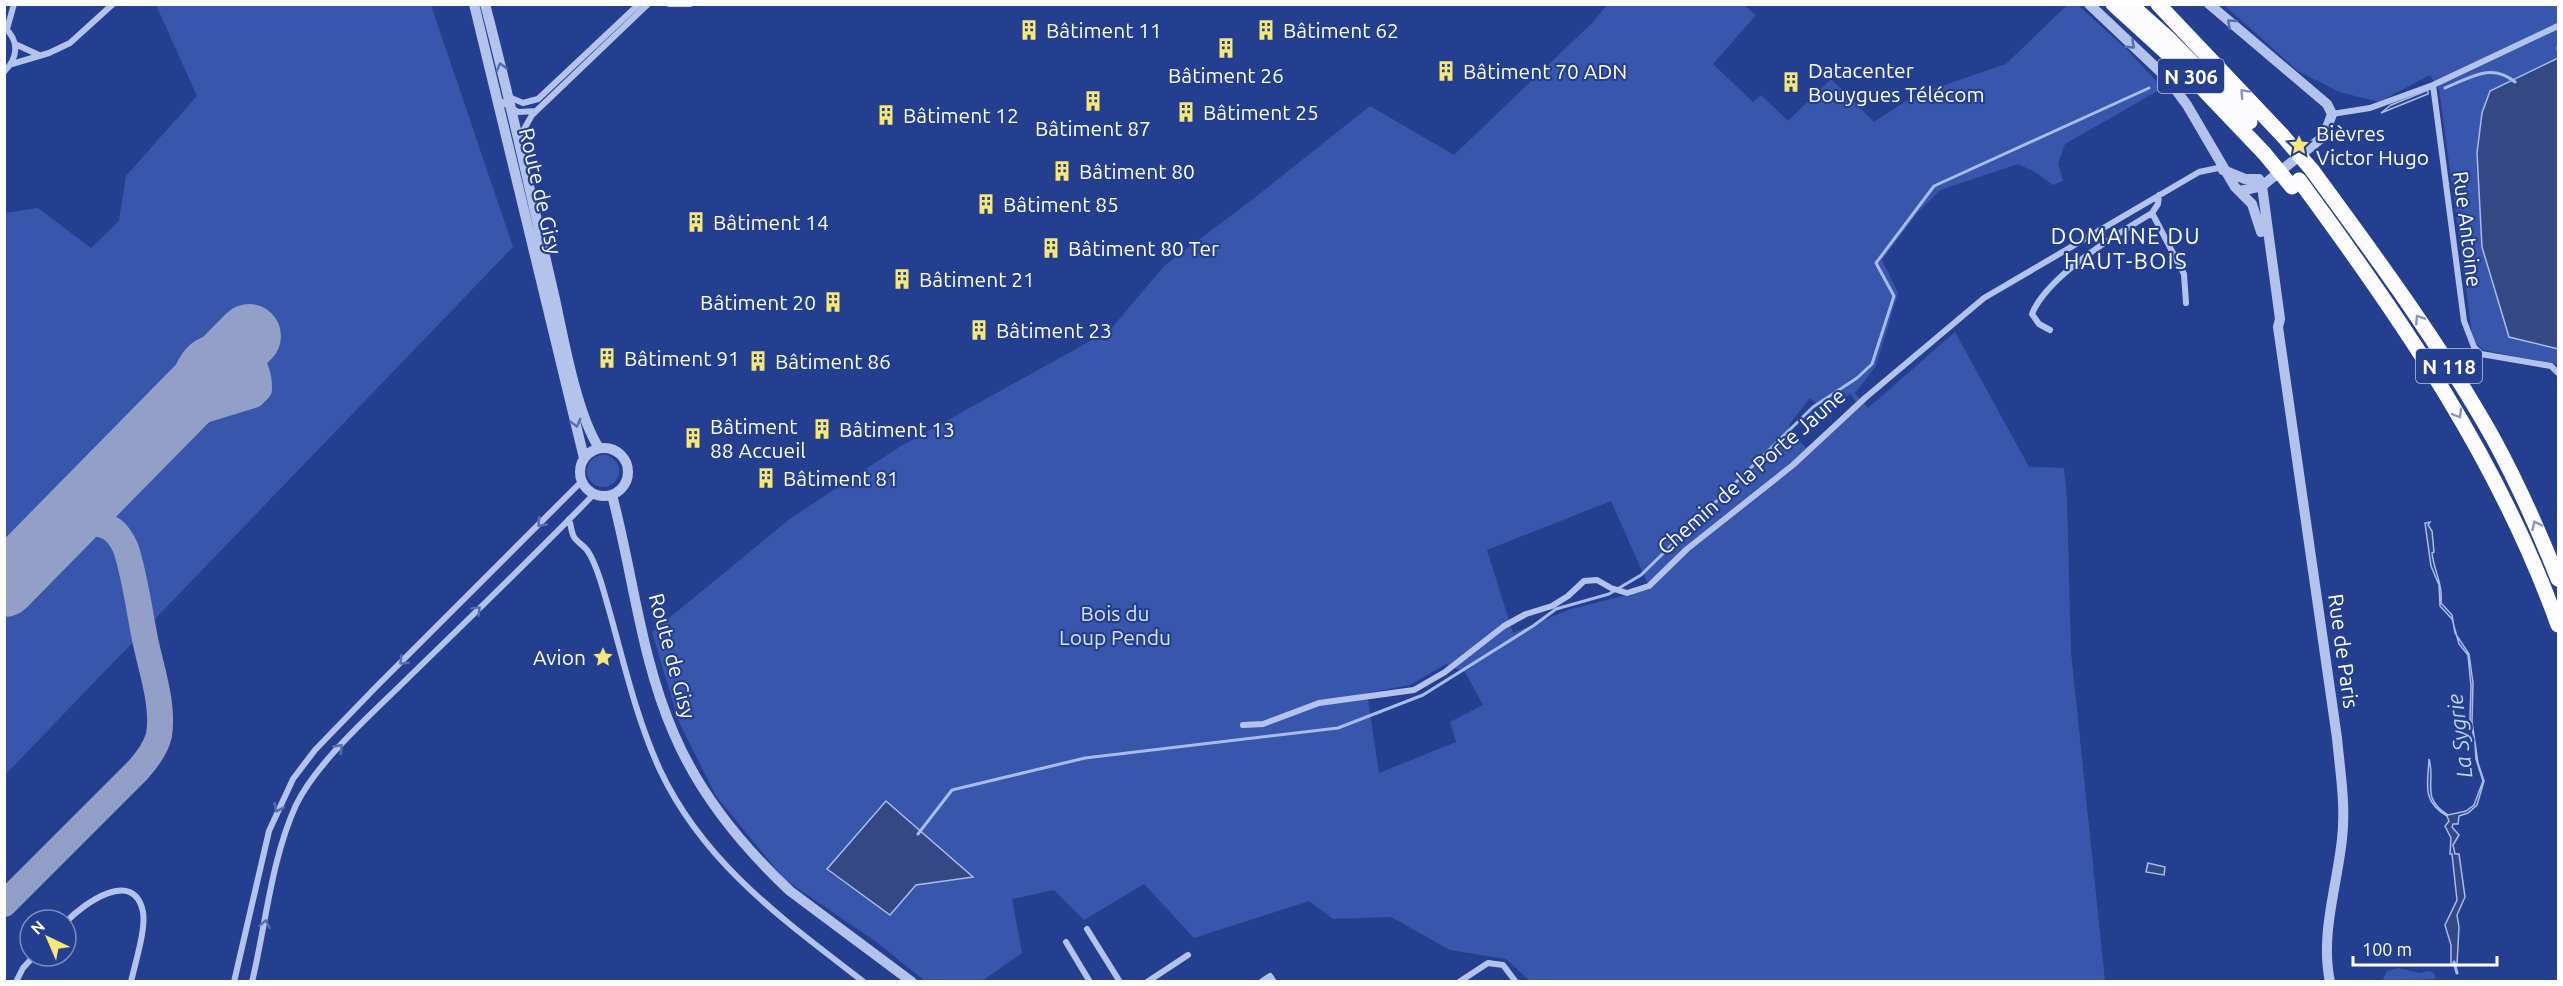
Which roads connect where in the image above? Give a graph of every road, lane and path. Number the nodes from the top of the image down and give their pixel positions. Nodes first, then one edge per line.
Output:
1 (14, 4) edge
2 (113, 4) edge
3 (474, 4) edge
4 (485, 4) edge
5 (639, 4) edge
6 (648, 4) edge
7 (669, 4) edge
8 (690, 4) edge
9 (2089, 4) edge
10 (2113, 4) edge
11 (2130, 4) edge
12 (2158, 4) edge
13 (2209, 4) edge
14 (2559, 26) edge
15 (6, 28) edge
16 (15, 44) junction
17 (39, 55) junction
18 (12, 64) junction
19 (4, 72) edge
20 (2433, 85) junction
21 (504, 98) junction
22 (512, 110) junction
23 (536, 111) junction
24 (2332, 114) junction
25 (518, 138) junction
26 (2268, 150) junction
27 (2223, 170) junction
28 (2246, 179) junction
29 (2260, 183) junction
30 (2240, 191) junction
31 (2159, 195) junction
32 (2152, 213) junction
33 (2186, 303) dead end
34 (2278, 327) junction
35 (2050, 330) dead end
36 (2559, 373) edge
37 (599, 448) junction
38 (584, 458) junction
39 (582, 481) junction
40 (594, 494) junction
41 (612, 495) junction
42 (570, 519) junction
43 (2559, 579) edge
44 (2559, 625) edge
45 (1243, 725) dead end
46 (78, 909) edge
47 (1087, 929) dead end
48 (1066, 942) dead end
49 (1188, 955) dead end
50 (131, 981) edge
51 (234, 981) edge
52 (252, 981) edge
53 (864, 981) edge
54 (912, 981) edge
55 (1090, 981) edge
56 (1120, 981) edge
57 (1147, 981) edge
58 (1261, 981) edge
59 (1274, 981) edge
60 (1459, 981) edge
61 (1516, 981) edge
62 (2330, 981) edge

1 - 15 street
2 - 17 street
3 - 21 street, Route de Gisy
21 -> 4 street, Route de Gisy
5 - 21 street
6 - 23 street
7 - 8 street
9 -> 27 street, Rue de Paris
10 - 26 highway, N 306
11 - 26 highway, N 118
43 -> 12 highway, N 118, bridge
24 -> 13 street
14 - 20 street
15 - 16 street
16 - 17 street
16 - 18 street
17 - 18 street
18 - 19 street
20 - 24 street
20 - 36 street, Rue Antoine
21 - 22 street, Route de Gisy
21 -> 38 street, Route de Gisy
22 - 23 street
22 - 25 street, Route de Gisy
23 - 25 street
24 - 29 street
25 - 37 street, Route de Gisy
26 -> 44 highway, N 118
27 - 28 street
27 - 30 street, Rue de Paris
27 - 31 street, Chemin de la Porte Jaune
28 - 29 street
28 - 30 street
29 - 30 street
29 - 34 street, Rue de Paris
30 - 34 street, Rue de Paris
31 - 32 street
31 - 45 street, Chemin de la Porte Jaune
32 - 33 street
32 - 35 street
34 - 62 street, Rue de Paris
37 - 38 street
37 - 41 street
38 - 39 street
39 - 40 street
39 -> 51 street
40 - 41 street
40 - 42 street
41 - 54 street, Route de Gisy
52 -> 42 street
42 - 53 street
46 - 50 street
47 - 56 street
48 - 55 street
49 - 57 street
58 - 59 street
60 - 61 street

